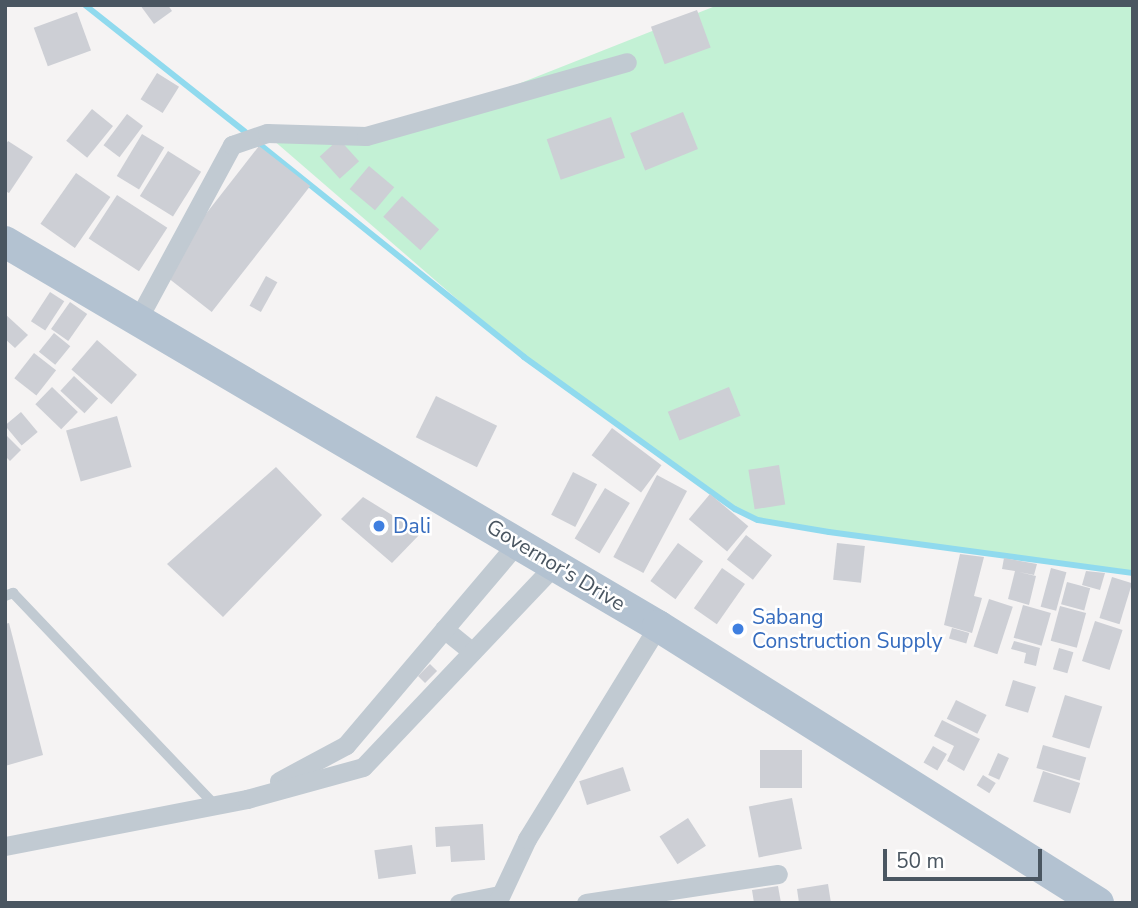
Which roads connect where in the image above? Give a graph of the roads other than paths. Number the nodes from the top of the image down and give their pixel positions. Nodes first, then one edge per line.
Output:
1 (627, 61) dead end
2 (5, 242) edge
3 (138, 319) junction
4 (518, 542) junction
5 (555, 565) junction
6 (5, 596) edge
7 (658, 626) junction
8 (444, 629) junction
9 (472, 652) junction
10 (247, 799) junction
11 (213, 803) junction
12 (5, 846) edge
13 (778, 874) dead end
14 (657, 898) edge
15 (498, 899) edge
16 (459, 903) edge
17 (586, 903) edge
18 (1098, 903) edge

1 - 3 street
2 - 3 main road, Governor's Drive
3 - 4 main road, Governor's Drive
4 - 5 main road, Governor's Drive
4 - 8 street
5 - 7 main road, Governor's Drive
5 - 9 street
6 - 11 lane
7 - 15 street
7 - 18 main road, Governor's Drive
8 - 9 street
8 - 10 street
9 - 10 street
10 - 11 street
11 - 12 street
13 - 14 street
14 - 17 street
15 - 16 street

